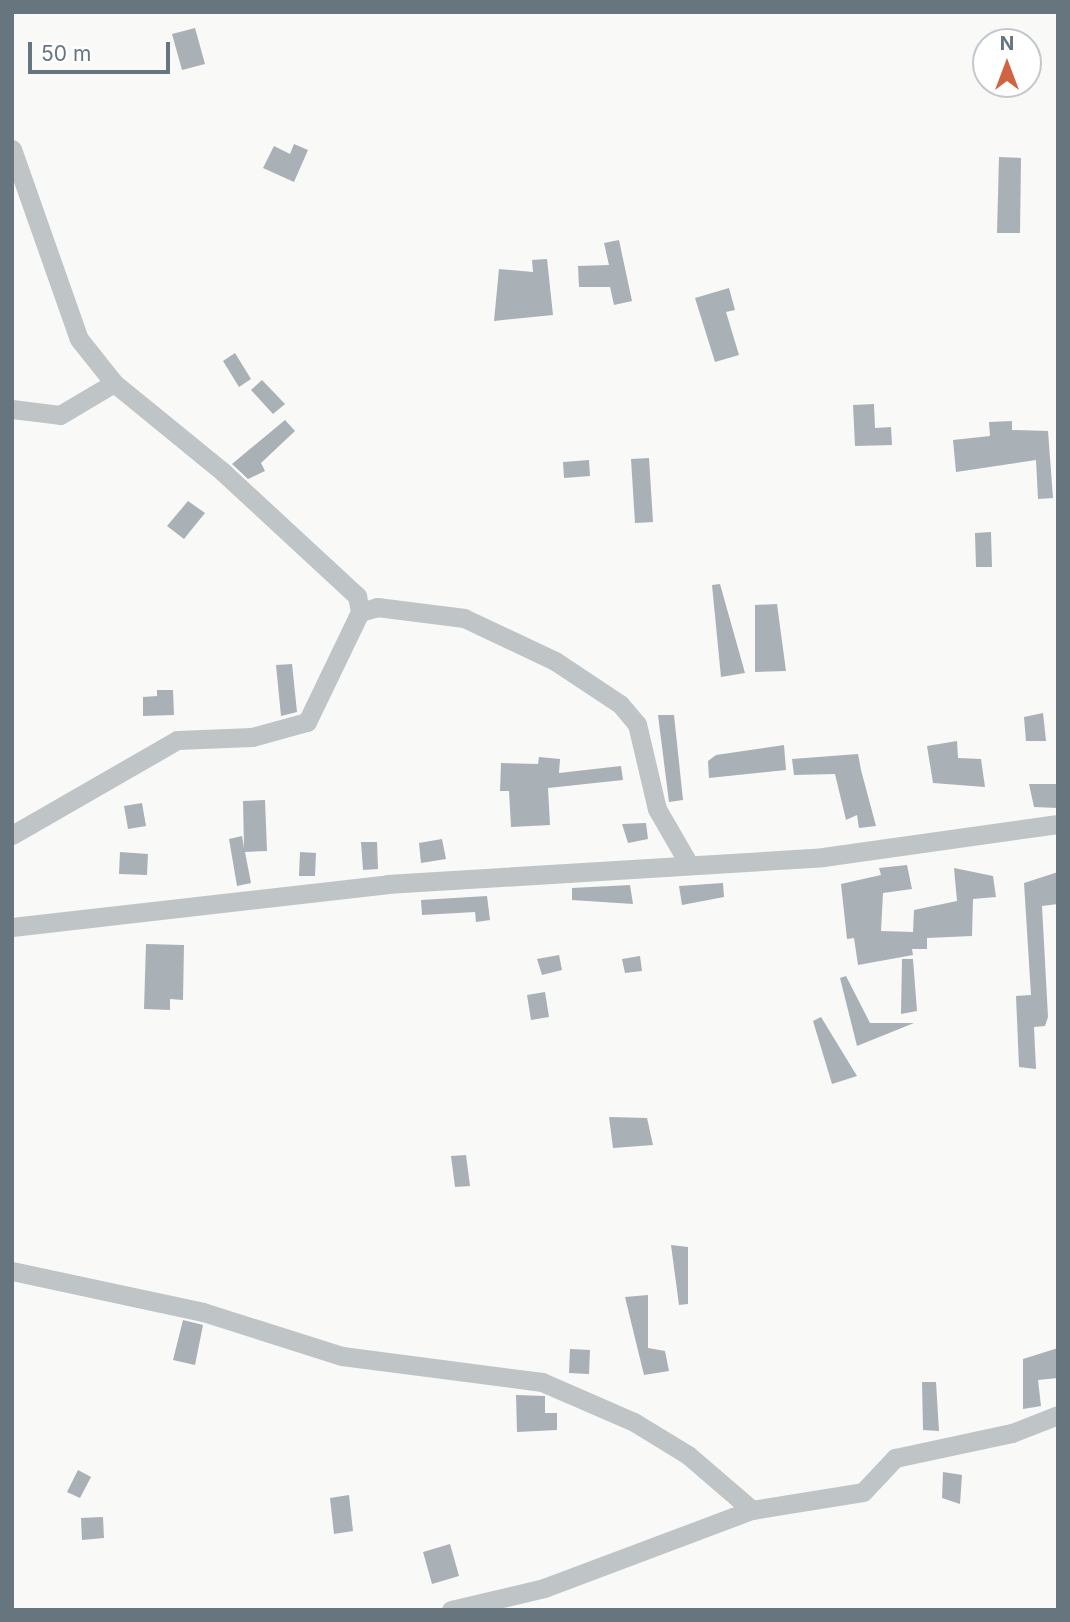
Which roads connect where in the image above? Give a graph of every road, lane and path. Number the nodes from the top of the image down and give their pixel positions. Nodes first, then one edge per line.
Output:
1 (12, 149) edge
2 (114, 383) junction
3 (12, 409) edge
4 (360, 612) junction
5 (1058, 824) edge
6 (12, 835) edge
7 (687, 861) junction
8 (12, 927) edge
9 (12, 1271) edge
10 (1058, 1415) edge
11 (752, 1510) junction
12 (451, 1610) edge

1 - 2 street
2 - 3 street
2 - 4 street
4 - 6 street
4 - 7 street
5 - 7 street
7 - 8 street
9 - 11 street
10 - 11 street
11 - 12 street

